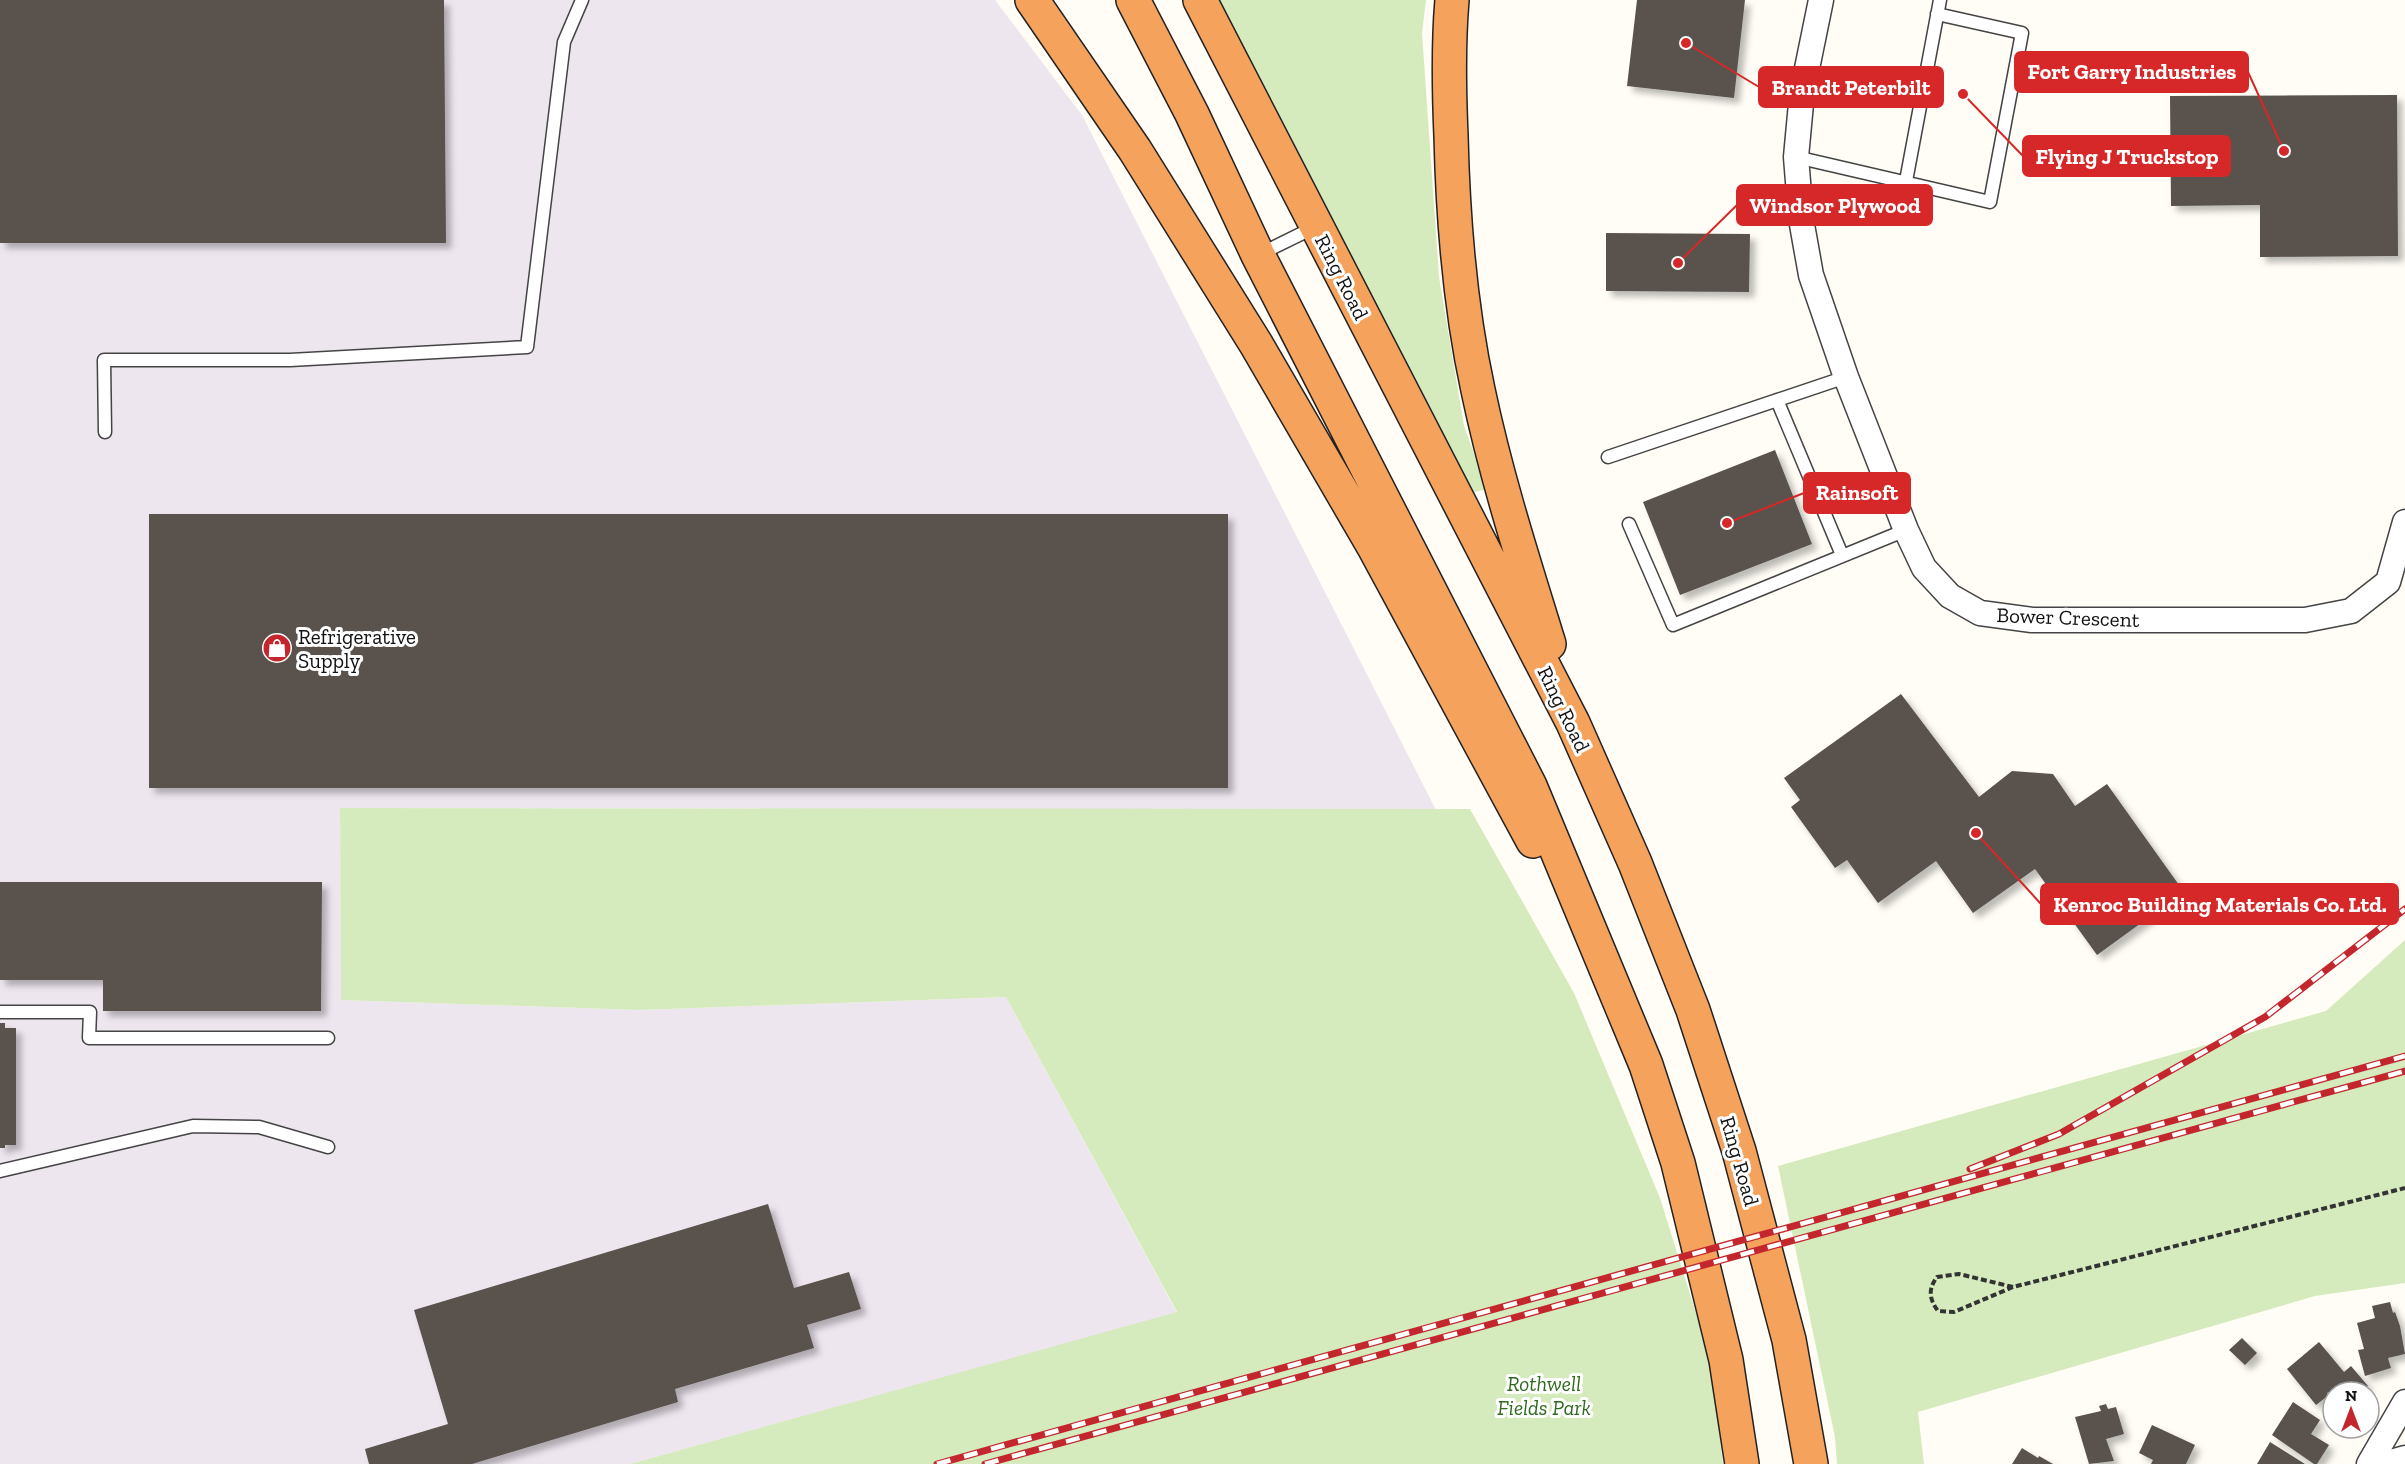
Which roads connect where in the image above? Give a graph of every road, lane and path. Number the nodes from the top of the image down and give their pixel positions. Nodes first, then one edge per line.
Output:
1 (582, 0) edge
2 (1032, 0) edge
3 (1133, 0) edge
4 (1200, 0) edge
5 (1452, 0) edge
6 (1821, 0) edge
7 (1940, 0) edge
8 (1937, 14) junction
9 (1796, 157) junction
10 (1906, 182) junction
11 (1316, 227) junction
12 (1258, 255) junction
13 (1846, 377) junction
14 (1778, 400) junction
15 (105, 432) dead end
16 (1608, 457) dead end
17 (2405, 522) edge
18 (1629, 524) dead end
19 (1906, 530) junction
20 (1842, 555) junction
21 (1573, 723) junction
22 (1607, 974) junction
23 (0, 1012) edge
24 (328, 1038) dead end
25 (328, 1147) dead end
26 (0, 1172) edge
27 (2405, 1188) edge
28 (2013, 1287) junction
29 (2405, 1402) edge
30 (2405, 1458) edge
31 (1742, 1464) edge
32 (1811, 1464) edge
33 (2369, 1464) edge
34 (2384, 1464) edge

1 - 15 lane
2 - 22 highway
3 - 12 highway
4 - 11 highway, Ring Road
5 - 21 highway
6 - 9 street, Bower Crescent
7 - 8 lane
8 - 10 lane
8 - 10 lane
9 - 10 lane
9 - 13 street, Bower Crescent
11 - 12 lane
11 - 21 highway, Ring Road
12 - 22 highway
13 - 14 lane
13 - 19 street, Bower Crescent
14 - 16 lane
14 - 20 lane
17 - 19 street, Bower Crescent
18 - 20 lane
19 - 20 lane
21 - 32 highway, Ring Road
22 - 31 highway
23 - 24 lane
25 - 26 lane
27 - 28 path
28 - 28 path
29 - 33 street
30 - 34 street

